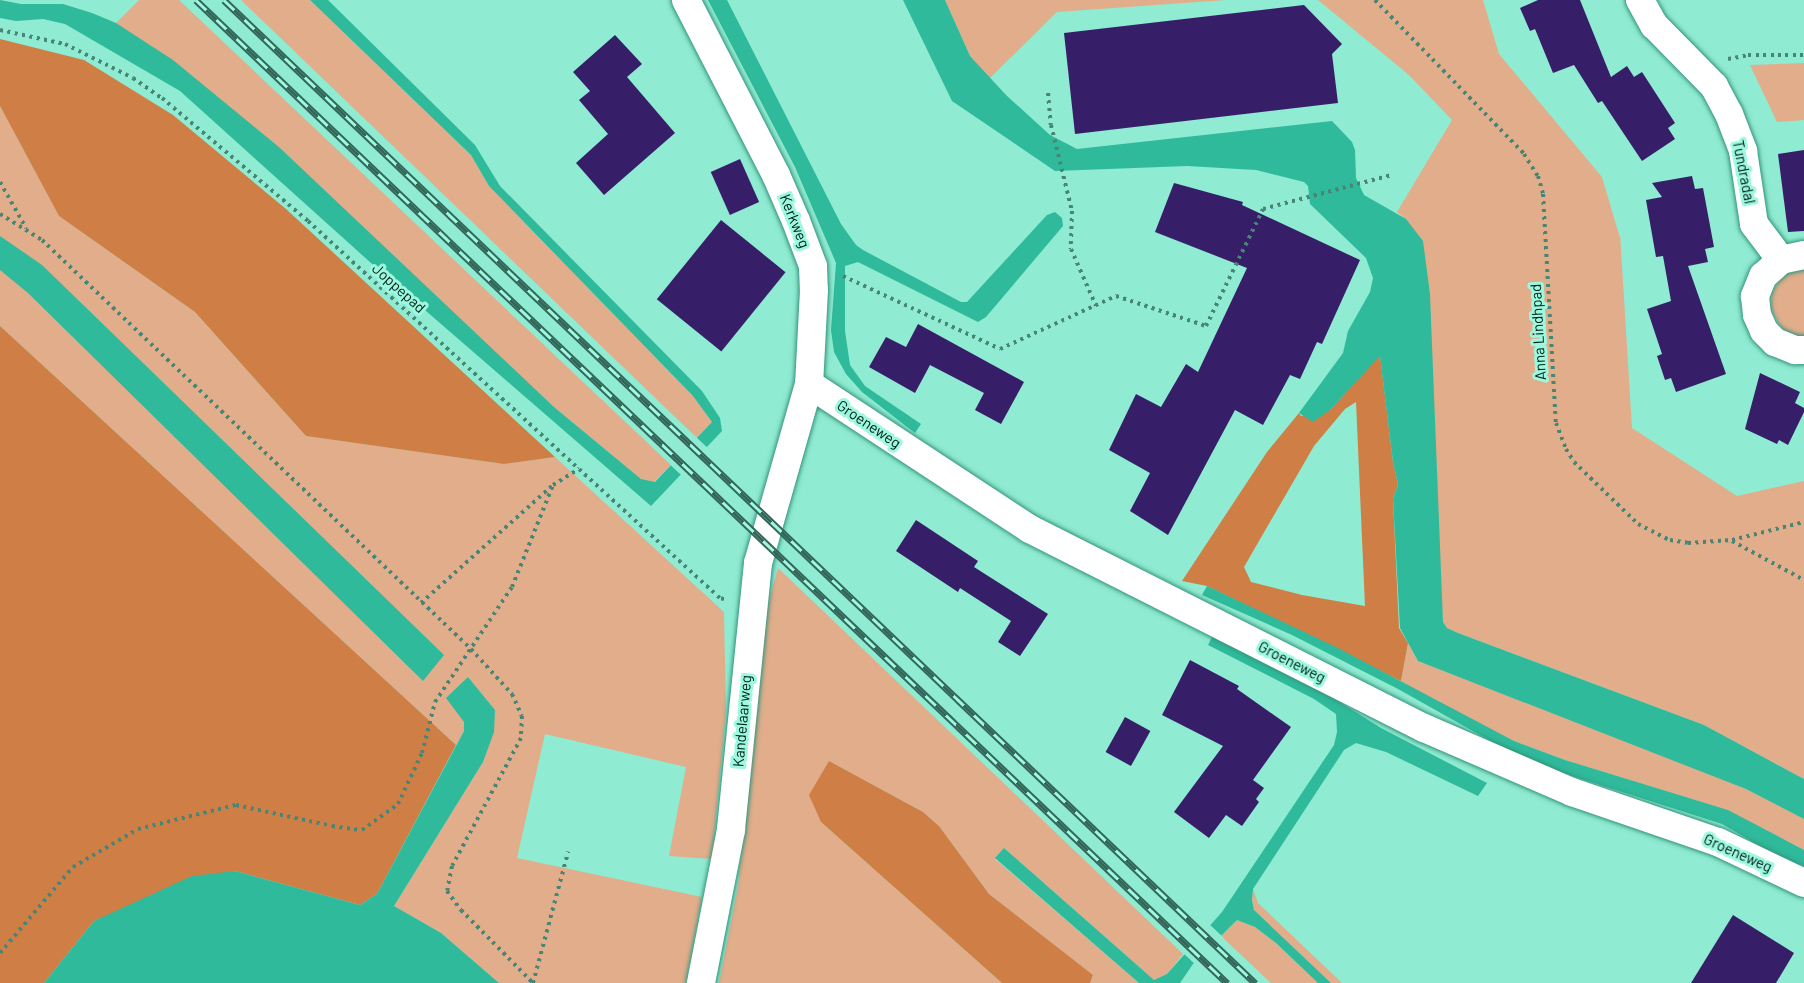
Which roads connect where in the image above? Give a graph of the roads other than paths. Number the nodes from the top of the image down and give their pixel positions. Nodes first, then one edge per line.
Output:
1 (686, 0) edge
2 (1640, 0) edge
3 (1792, 257) edge
4 (1804, 350) edge
5 (808, 384) junction
6 (786, 460) joint
7 (1804, 883) edge
8 (700, 983) edge

1 - 5 street, Kerkweg
2 - 3 street, Tundradal
3 - 4 street, Tundradal
5 - 6 street, Kerkweg
5 - 7 street, Groeneweg
6 - 8 street, Kandelaarweg

